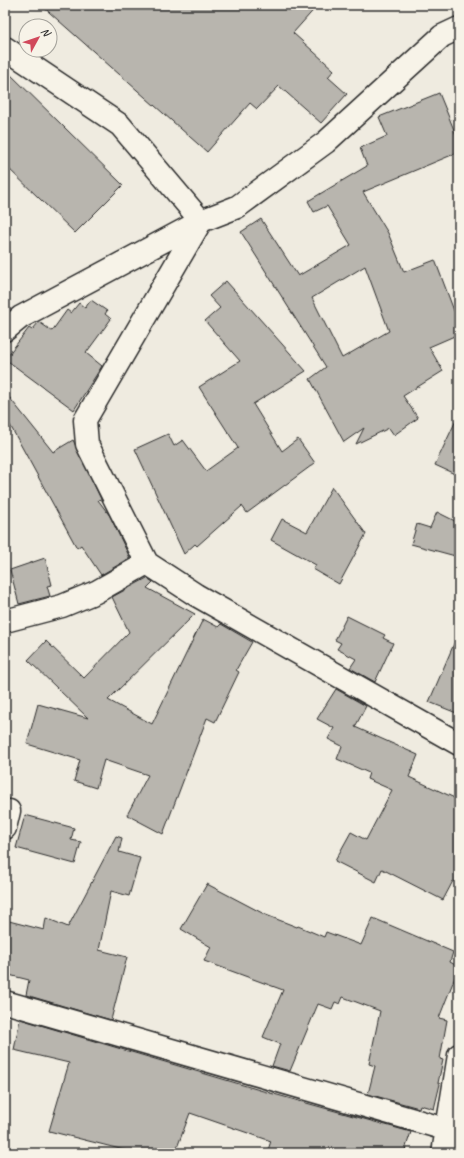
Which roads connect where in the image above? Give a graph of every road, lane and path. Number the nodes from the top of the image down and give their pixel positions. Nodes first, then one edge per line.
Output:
1 (459, 28) edge
2 (5, 48) edge
3 (201, 221) junction
4 (5, 330) edge
5 (147, 563) junction
6 (5, 621) edge
7 (459, 744) edge
8 (5, 1002) edge
9 (459, 1055) edge
10 (453, 1132) edge
11 (443, 1153) edge

1 - 3 street
2 - 3 street
3 - 4 street
3 - 5 street
5 - 6 street
5 - 7 street
8 - 10 street
9 - 10 street
10 - 11 street

